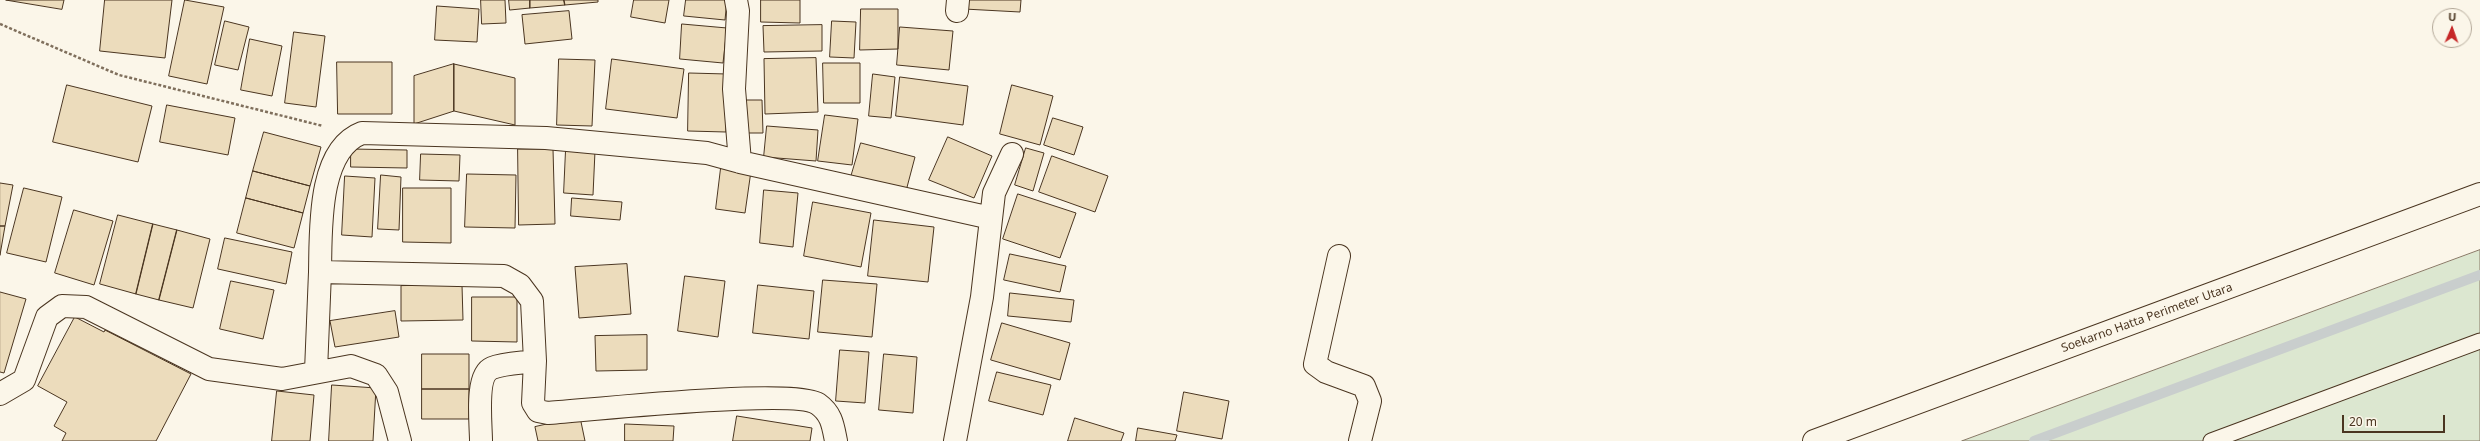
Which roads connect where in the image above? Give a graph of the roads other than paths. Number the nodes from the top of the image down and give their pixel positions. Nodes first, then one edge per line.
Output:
1 (736, 0) edge
2 (1012, 154) dead end
3 (740, 162) junction
4 (2480, 194) edge
5 (991, 218) junction
6 (1339, 256) dead end
7 (320, 272) junction
8 (2480, 341) edge
9 (535, 361) junction
10 (316, 371) junction
11 (0, 394) edge
12 (400, 441) edge
13 (481, 441) edge
14 (836, 441) edge
15 (955, 441) edge
16 (1360, 441) edge
17 (1814, 441) edge
18 (2211, 441) edge

1 - 3 street
2 - 5 street
3 - 5 street
3 - 7 street
4 - 17 street, Soekarno Hatta Perimeter Utara
5 - 15 street
6 - 16 street
7 - 9 street
7 - 10 street
8 - 18 lane
9 - 13 street
9 - 14 street
10 - 11 street
10 - 12 street

